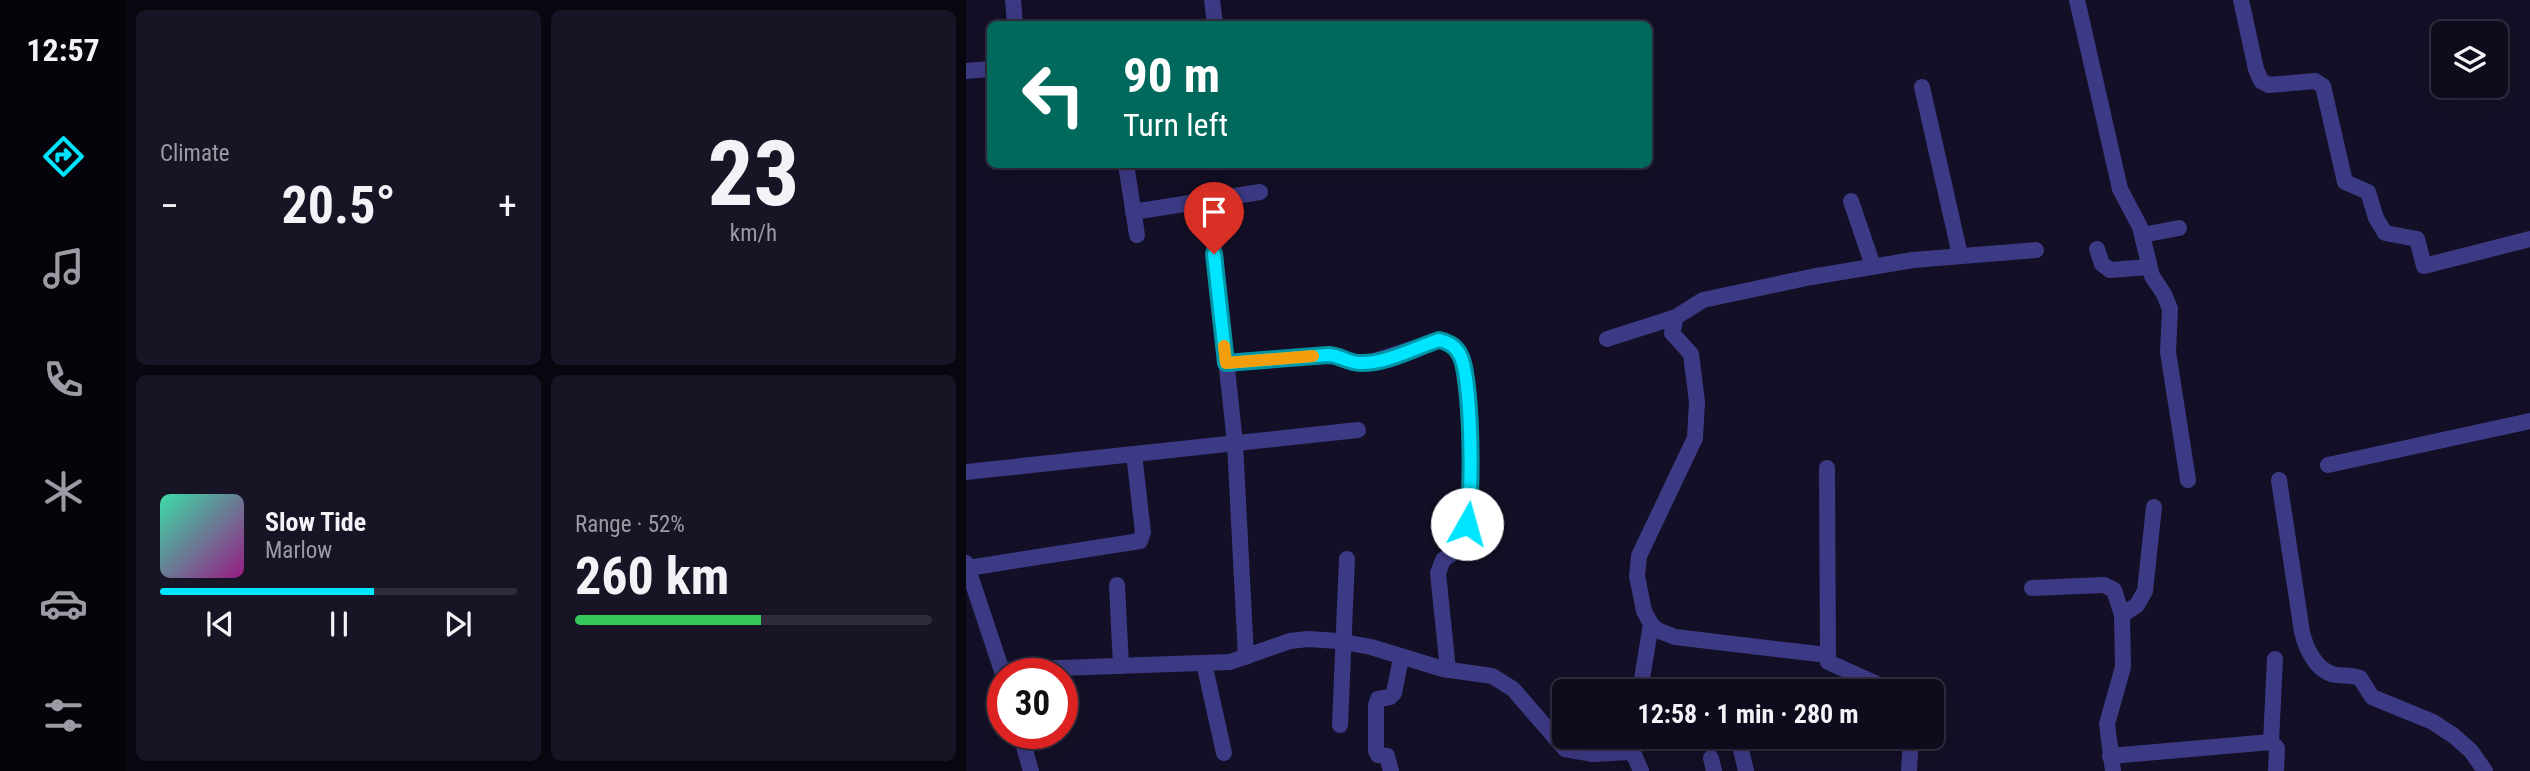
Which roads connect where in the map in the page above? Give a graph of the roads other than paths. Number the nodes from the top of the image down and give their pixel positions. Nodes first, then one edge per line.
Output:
1 (1013, 0) edge
2 (1212, 0) edge
3 (2077, 0) edge
4 (2241, 0) edge
5 (1015, 21) edge
6 (1215, 21) edge
7 (987, 69) edge
8 (966, 71) edge
9 (1922, 87) dead end
10 (1127, 168) edge
11 (1260, 192) dead end
12 (1209, 200) junction
13 (1851, 201) dead end
14 (1133, 212) junction
15 (2179, 228) dead end
16 (1137, 235) dead end
17 (2142, 235) junction
18 (2530, 239) edge
19 (2097, 248) dead end
20 (2036, 250) dead end
21 (1960, 255) junction
22 (1873, 266) junction
23 (2149, 267) junction
24 (1676, 317) junction
25 (1606, 339) dead end
26 (1226, 363) junction
27 (2530, 421) edge
28 (1358, 430) dead end
29 (1235, 443) junction
30 (1134, 454) junction
31 (2328, 465) dead end
32 (1827, 468) dead end
33 (966, 472) edge
34 (2188, 480) dead end
35 (2279, 480) dead end
36 (2154, 507) dead end
37 (1347, 559) dead end
38 (967, 566) edge
39 (1117, 585) dead end
40 (2032, 588) dead end
41 (2122, 615) junction
42 (1651, 624) junction
43 (1342, 642) junction
44 (1827, 655) junction
45 (1246, 657) junction
46 (997, 658) edge
47 (1401, 658) junction
48 (2275, 659) dead end
49 (1204, 663) junction
50 (1121, 666) junction
51 (1078, 668) edge
52 (1448, 670) junction
53 (1642, 679) edge
54 (1865, 679) edge
55 (1340, 725) dead end
56 (2271, 742) junction
57 (1025, 749) edge
58 (1606, 749) edge
59 (1632, 749) edge
60 (1741, 749) edge
61 (1910, 749) edge
62 (1224, 752) dead end
63 (1580, 753) junction
64 (2112, 763) edge
65 (1031, 771) edge
66 (1391, 771) edge
67 (1581, 771) edge
68 (1641, 771) edge
69 (1746, 771) edge
70 (1909, 771) edge
71 (2276, 771) edge
72 (2485, 771) edge

1 - 5 street
2 - 6 street
3 - 17 street
4 - 18 street
7 - 8 street
9 - 21 street
10 - 14 street
11 - 12 street
12 - 14 street
12 - 26 street
13 - 22 street
14 - 16 street
15 - 17 street
17 - 23 street
19 - 23 street
20 - 21 street
21 - 22 street
22 - 24 street
23 - 34 street
24 - 25 street
24 - 42 street
26 - 29 street
26 - 52 street
27 - 31 street
28 - 29 street
29 - 30 street
29 - 45 street
30 - 33 street
30 - 38 street
32 - 44 street
35 - 72 street
36 - 41 street
37 - 43 street
38 - 46 street
39 - 50 street
40 - 41 street
41 - 64 street
42 - 44 street
42 - 53 street
43 - 45 street
43 - 47 street
43 - 55 street
44 - 54 street
45 - 49 street
47 - 52 street
47 - 66 street
48 - 56 street
49 - 50 street
49 - 62 street
50 - 51 street
52 - 63 street
56 - 64 street
56 - 71 street
57 - 65 street
58 - 63 street
59 - 68 street
60 - 69 street
61 - 70 street
63 - 67 street

